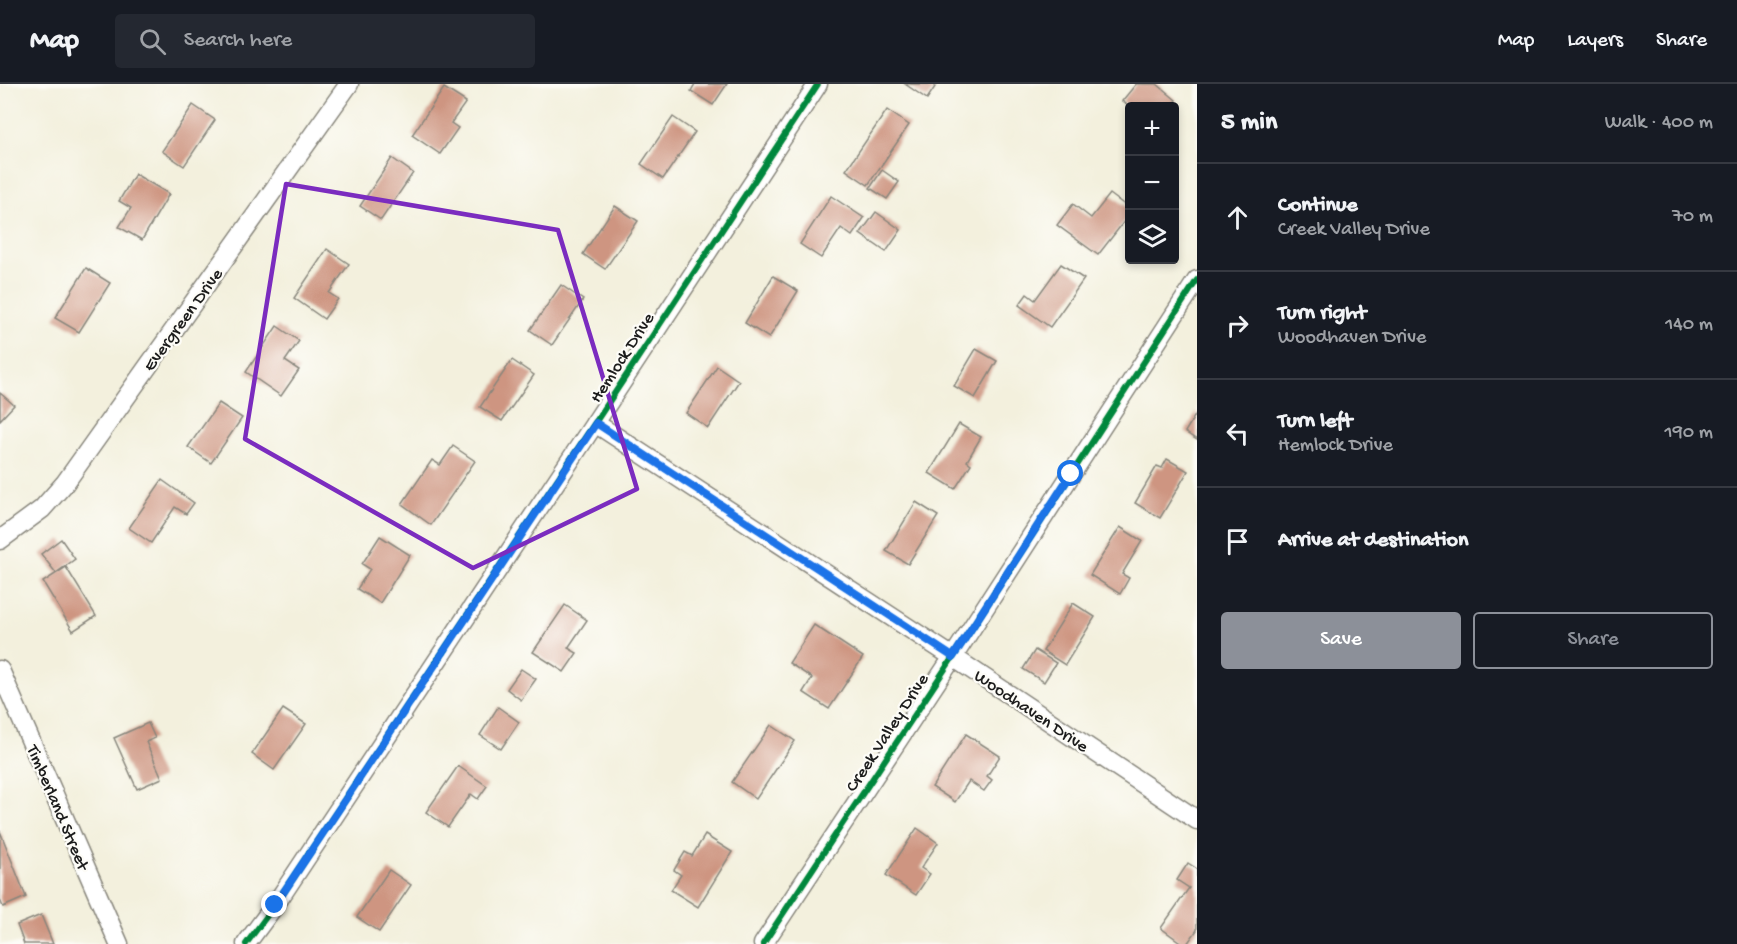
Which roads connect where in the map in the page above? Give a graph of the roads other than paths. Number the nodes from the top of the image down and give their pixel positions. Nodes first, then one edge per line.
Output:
1 (349, 84) edge
2 (818, 84) edge
3 (1197, 280) edge
4 (596, 423) junction
5 (0, 540) edge
6 (953, 657) junction
7 (0, 669) edge
8 (1197, 820) edge
9 (119, 944) edge
10 (246, 944) edge
11 (763, 944) edge

1 - 5 street, Evergreen Drive
2 - 4 street, Hemlock Drive
3 - 6 street, Creek Valley Drive
4 - 6 street, Woodhaven Drive
4 - 10 street, Hemlock Drive
6 - 8 street, Woodhaven Drive
6 - 11 street, Creek Valley Drive
7 - 9 street, Timberland Street

